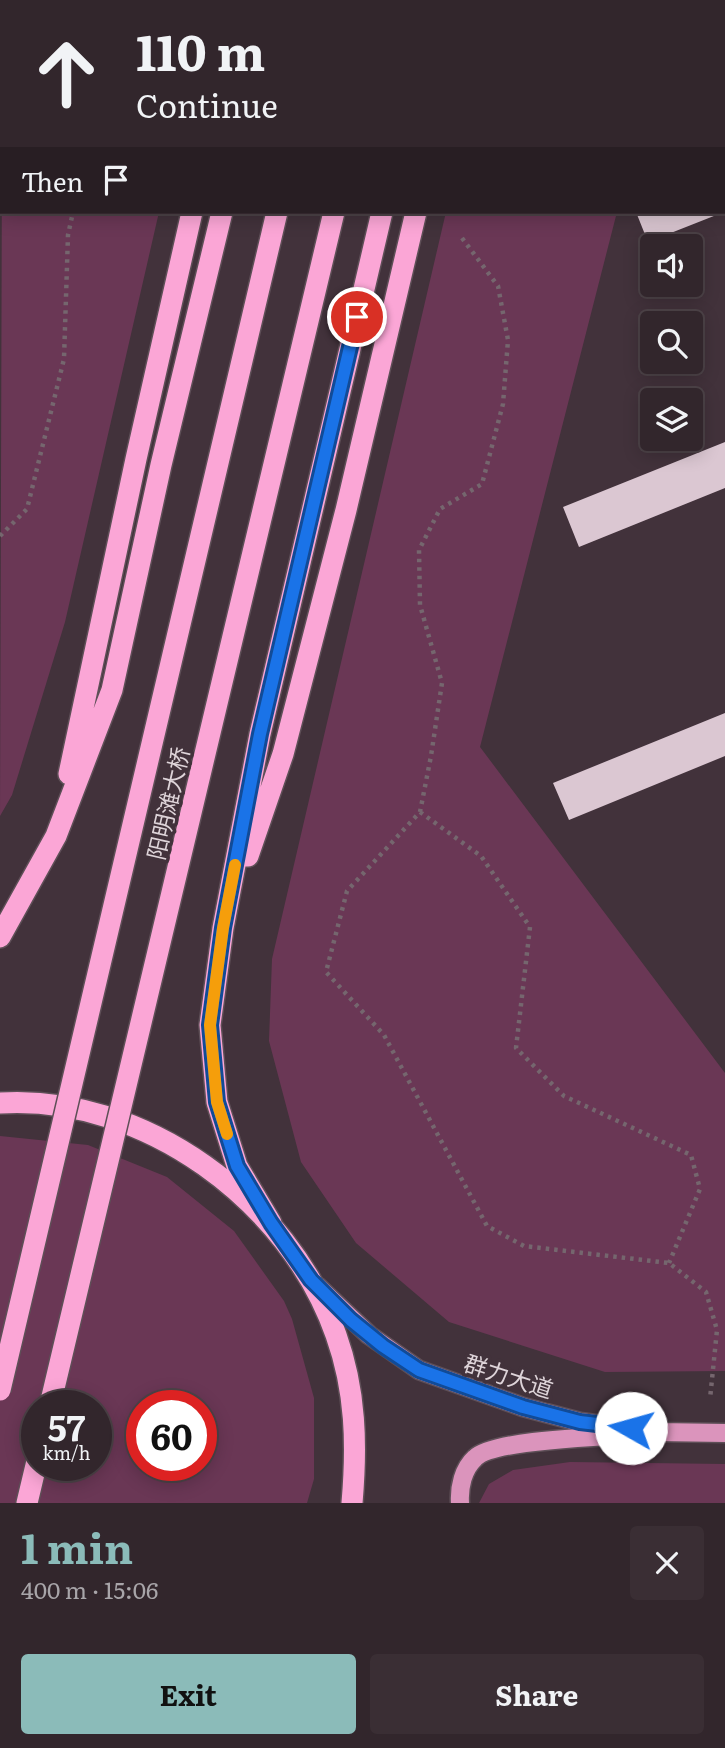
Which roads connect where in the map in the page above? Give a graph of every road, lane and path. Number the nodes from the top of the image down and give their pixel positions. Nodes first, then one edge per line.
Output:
1 (73, 214) edge
2 (192, 214) edge
3 (222, 214) edge
4 (277, 214) edge
5 (334, 214) edge
6 (382, 214) edge
7 (416, 214) edge
8 (462, 238) dead end
9 (0, 536) edge
10 (419, 812) junction
11 (56, 836) junction
12 (223, 928) junction
13 (0, 937) edge
14 (0, 1103) edge
15 (271, 1223) junction
16 (669, 1263) junction
17 (311, 1280) junction
18 (0, 1390) edge
19 (54, 1390) edge
20 (710, 1399) dead end
21 (656, 1432) junction
22 (725, 1433) edge
23 (32, 1481) edge
24 (27, 1503) edge
25 (352, 1503) edge
26 (460, 1503) edge

1 - 9 path
2 - 11 highway
3 - 11 highway
4 - 18 highway, 阳明滩大桥, bridge
5 - 19 highway, 阳明滩大桥, bridge
6 - 12 highway
7 - 12 highway
8 - 10 path
10 - 16 path
10 - 16 path
11 - 13 highway
12 - 15 highway
14 - 15 highway
15 - 17 highway
16 - 20 path
17 - 21 main road, 群力大道
17 - 25 highway
21 - 22 main road, 群力大道
21 - 26 main road
23 - 24 highway

